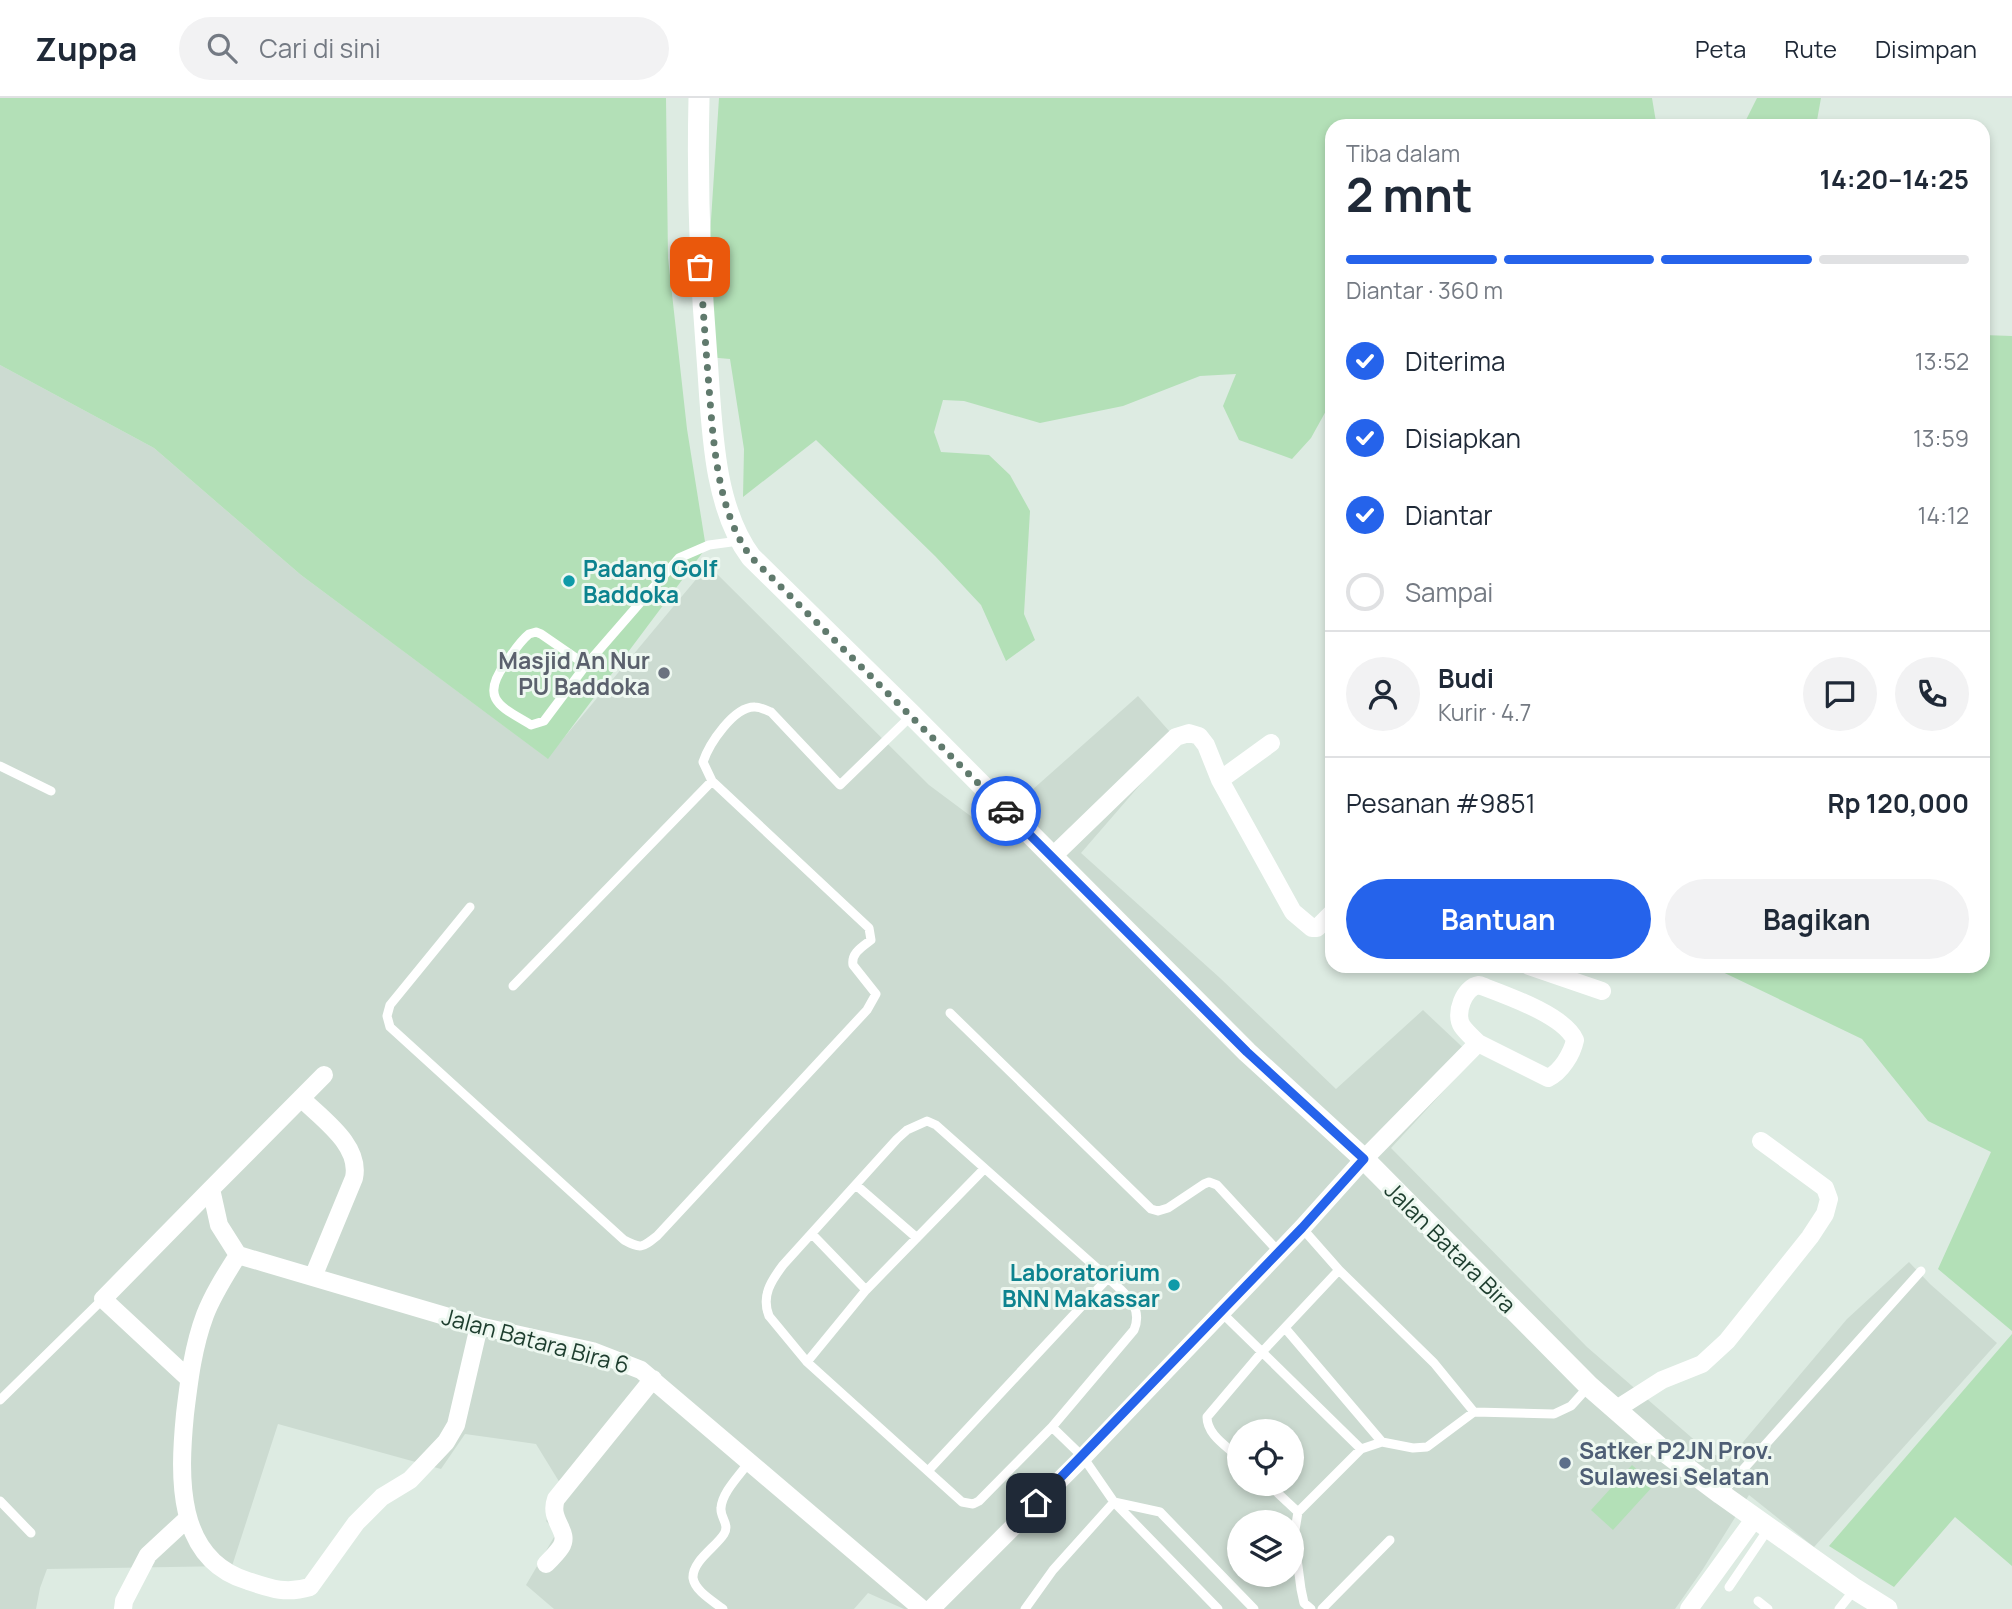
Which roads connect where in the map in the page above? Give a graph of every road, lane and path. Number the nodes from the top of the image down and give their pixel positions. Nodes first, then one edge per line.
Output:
1 (699, 98) edge
2 (739, 541) junction
3 (586, 665) junction
4 (912, 715) junction
5 (1271, 743) dead end
6 (0, 766) edge
7 (1220, 780) junction
8 (712, 781) junction
9 (51, 791) dead end
10 (1052, 857) junction
11 (470, 907) dead end
12 (1325, 920) edge
13 (1549, 973) edge
14 (513, 986) dead end
15 (1602, 991) dead end
16 (950, 1013) dead end
17 (1479, 1043) junction
18 (324, 1075) dead end
19 (301, 1098) junction
20 (1761, 1141) dead end
21 (1364, 1159) junction
22 (984, 1169) junction
23 (856, 1185) junction
24 (211, 1189) junction
25 (1302, 1228) junction
26 (812, 1234) junction
27 (918, 1237) junction
28 (1278, 1251) junction
29 (238, 1255) junction
30 (1339, 1270) junction
31 (1921, 1271) dead end
32 (313, 1277) junction
33 (1108, 1278) junction
34 (866, 1290) junction
35 (103, 1298) junction
36 (1221, 1312) junction
37 (479, 1326) junction
38 (1284, 1328) junction
39 (1262, 1352) junction
40 (807, 1362) junction
41 (189, 1379) junction
42 (653, 1379) junction
43 (1589, 1386) junction
44 (0, 1400) edge
45 (1615, 1409) junction
46 (1474, 1412) junction
47 (1052, 1427) junction
48 (1382, 1442) junction
49 (1227, 1447) edge
50 (1361, 1449) junction
51 (1083, 1457) junction
52 (750, 1460) junction
53 (928, 1471) junction
54 (1721, 1494) junction
55 (1281, 1496) edge
56 (0, 1501) edge
57 (1114, 1502) junction
58 (1296, 1510) edge
59 (1300, 1510) edge
60 (188, 1518) junction
61 (1762, 1523) junction
62 (31, 1533) dead end
63 (1390, 1540) dead end
64 (546, 1564) dead end
65 (1301, 1587) edge
66 (1728, 1587) dead end
67 (1855, 1589) junction
68 (1758, 1601) dead end
69 (123, 1609) edge
70 (723, 1609) edge
71 (922, 1609) edge
72 (931, 1609) edge
73 (1025, 1609) edge
74 (1218, 1609) edge
75 (1254, 1609) edge
76 (1311, 1609) edge
77 (1322, 1609) edge
78 (1689, 1609) edge
79 (1769, 1609) edge
80 (1839, 1609) edge
81 (1887, 1609) edge

1 - 2 street, Jalan Batara Bira
2 - 3 lane
2 - 4 street, Jalan Batara Bira
3 - 3 lane
4 - 8 lane
4 - 10 street, Jalan Batara Bira
5 - 7 street
6 - 9 lane
7 - 10 street
7 - 12 street
8 - 11 lane
8 - 14 lane
10 - 21 street, Jalan Batara Bira
13 - 15 street
16 - 28 lane
17 - 17 street
17 - 21 street
18 - 19 street
19 - 24 street
19 - 32 street
20 - 45 street
21 - 25 street
21 - 43 street, Jalan Batara Bira
22 - 23 lane
22 - 27 lane
22 - 33 lane
23 - 26 lane
23 - 27 lane
24 - 29 street
24 - 35 street
25 - 28 street
25 - 30 lane
26 - 34 lane
26 - 40 lane
27 - 34 lane
28 - 36 street
29 - 32 street, Jalan Batara Bira 6
29 - 41 street
30 - 38 lane
30 - 46 lane
31 - 54 lane
32 - 37 street, Jalan Batara Bira 6
33 - 47 lane
33 - 53 lane
34 - 40 lane
35 - 41 street
35 - 44 lane
36 - 39 lane
36 - 51 street
37 - 42 street, Jalan Batara Bira 6
37 - 60 street
38 - 39 lane
38 - 48 lane
39 - 49 lane
39 - 50 lane
40 - 53 lane
41 - 60 street
42 - 52 street, Jalan Batara Bira 6
42 - 64 street
43 - 45 street, Jalan Batara Bira
43 - 46 lane
45 - 54 street, Jalan Batara Bira
46 - 48 lane
47 - 51 lane
47 - 53 lane
48 - 50 lane
50 - 59 lane
51 - 57 lane
51 - 72 street
52 - 70 lane
52 - 71 street, Jalan Batara Bira 6
54 - 61 street, Jalan Batara Bira
55 - 58 lane
56 - 62 lane
57 - 73 lane
57 - 74 lane
57 - 75 lane
60 - 69 street
61 - 66 lane
61 - 67 street, Jalan Batara Bira
61 - 78 street
63 - 77 lane
65 - 76 lane
67 - 80 lane
67 - 81 street, Jalan Batara Bira
68 - 79 lane

